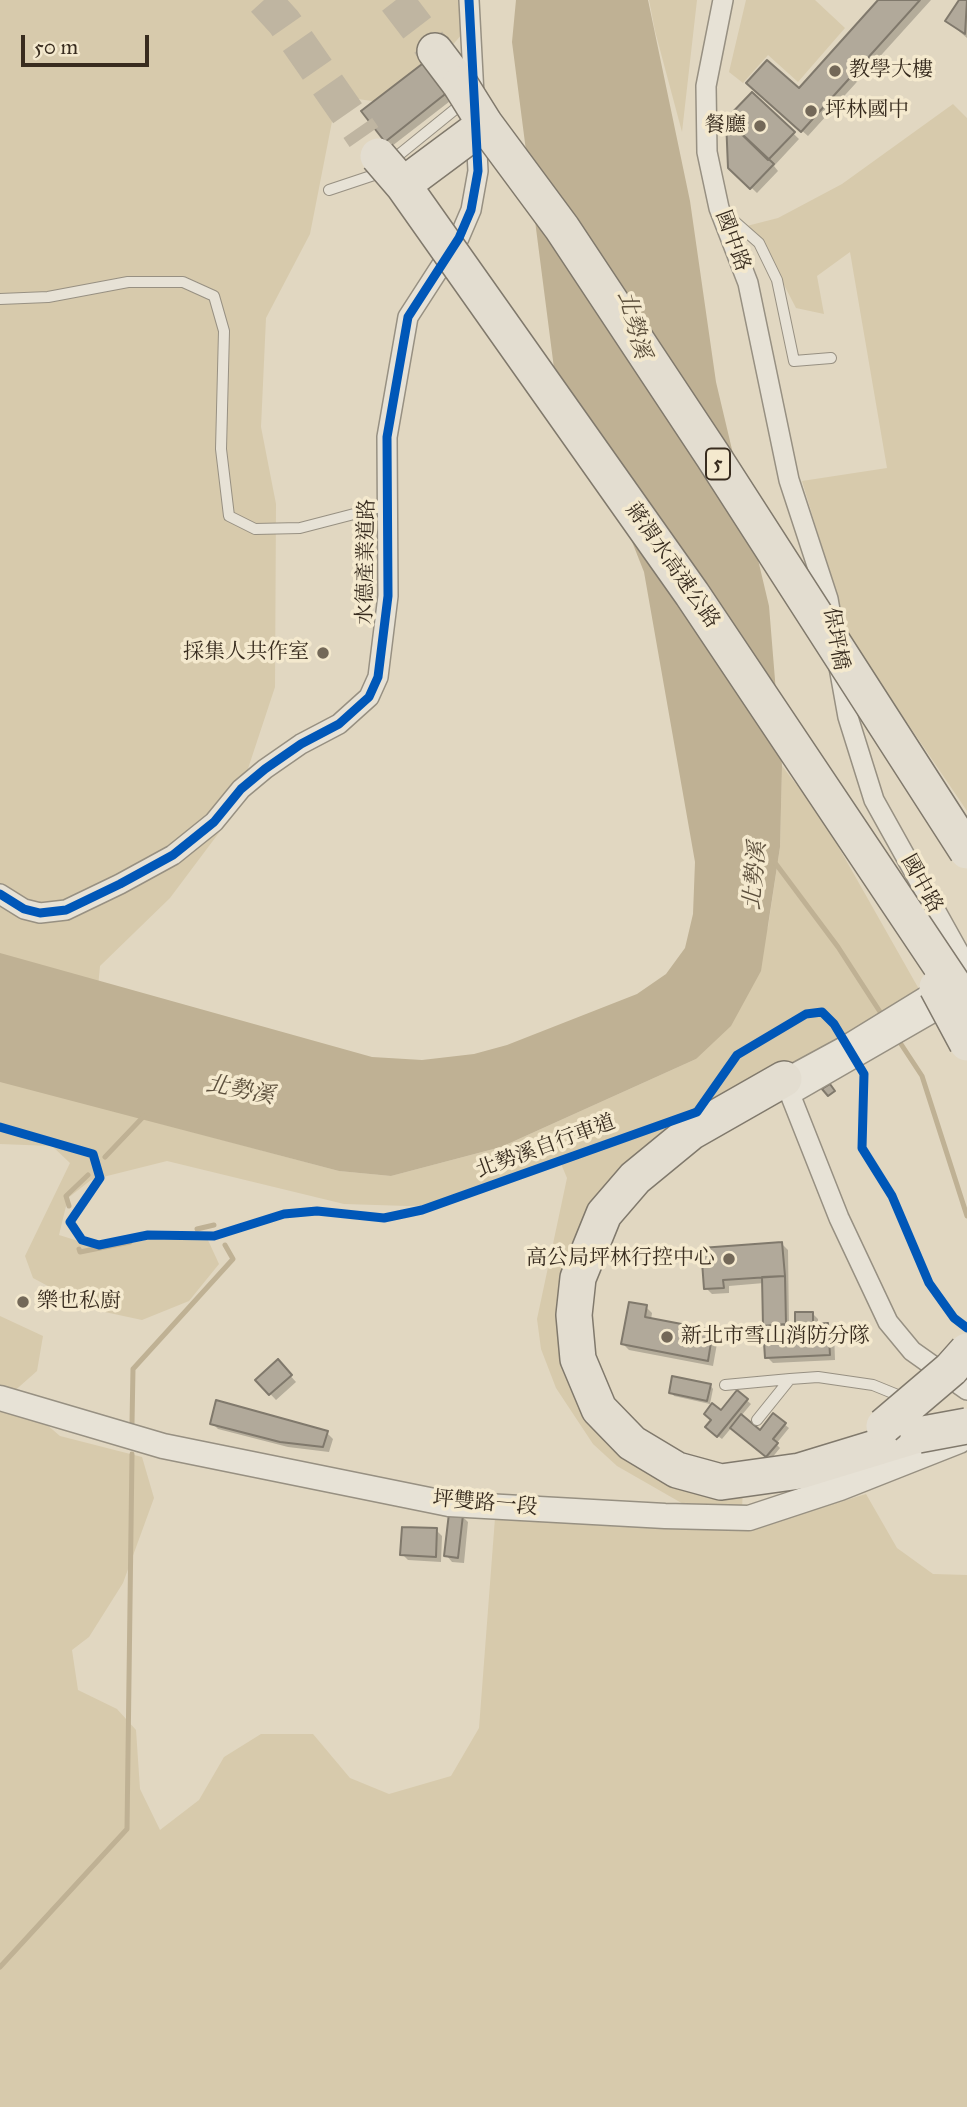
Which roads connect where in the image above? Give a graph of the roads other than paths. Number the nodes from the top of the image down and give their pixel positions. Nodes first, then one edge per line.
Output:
1 (469, 0) edge
2 (723, 0) edge
3 (435, 51) tunnel mouth
4 (473, 100) junction
5 (371, 147) tunnel mouth
6 (404, 185) junction
7 (329, 190) dead end
8 (719, 208) junction
9 (0, 299) edge
10 (831, 358) dead end
11 (789, 480) joint
12 (385, 506) junction
13 (874, 800) joint
14 (857, 835) junction
15 (967, 851) edge
16 (0, 894) edge
17 (967, 969) edge
18 (967, 993) edge
19 (944, 1004) edge
20 (967, 1043) edge
21 (787, 1087) junction
22 (967, 1351) edge
23 (790, 1379) junction
24 (725, 1385) dead end
25 (0, 1398) edge
26 (950, 1417) edge
27 (967, 1419) edge
28 (757, 1420) dead end

1 - 4 street, 水德產業道路
2 - 8 street, 國中路
3 - 4 highway, 5
4 - 6 highway, bridge
4 - 7 lane
4 - 12 street, 水德產業道路
4 - 15 highway, 5, bridge
5 - 6 highway, 蔣渭水高速公路, bridge
6 - 14 highway, 蔣渭水高速公路, bridge
8 - 10 lane
8 - 11 street, 國中路
9 - 12 lane
11 - 13 street, 保坪橋, bridge
12 - 16 street, 水德產業道路
13 - 17 street, 國中路
14 - 19 highway, 蔣渭水高速公路, bridge
14 - 20 highway, bridge
17 - 19 street
18 - 19 street
19 - 21 street
21 - 22 highway, bridge
21 - 26 street
21 - 26 highway
23 - 24 lane
23 - 26 lane
23 - 28 lane
25 - 26 street, 坪雙路一段
26 - 27 lane

